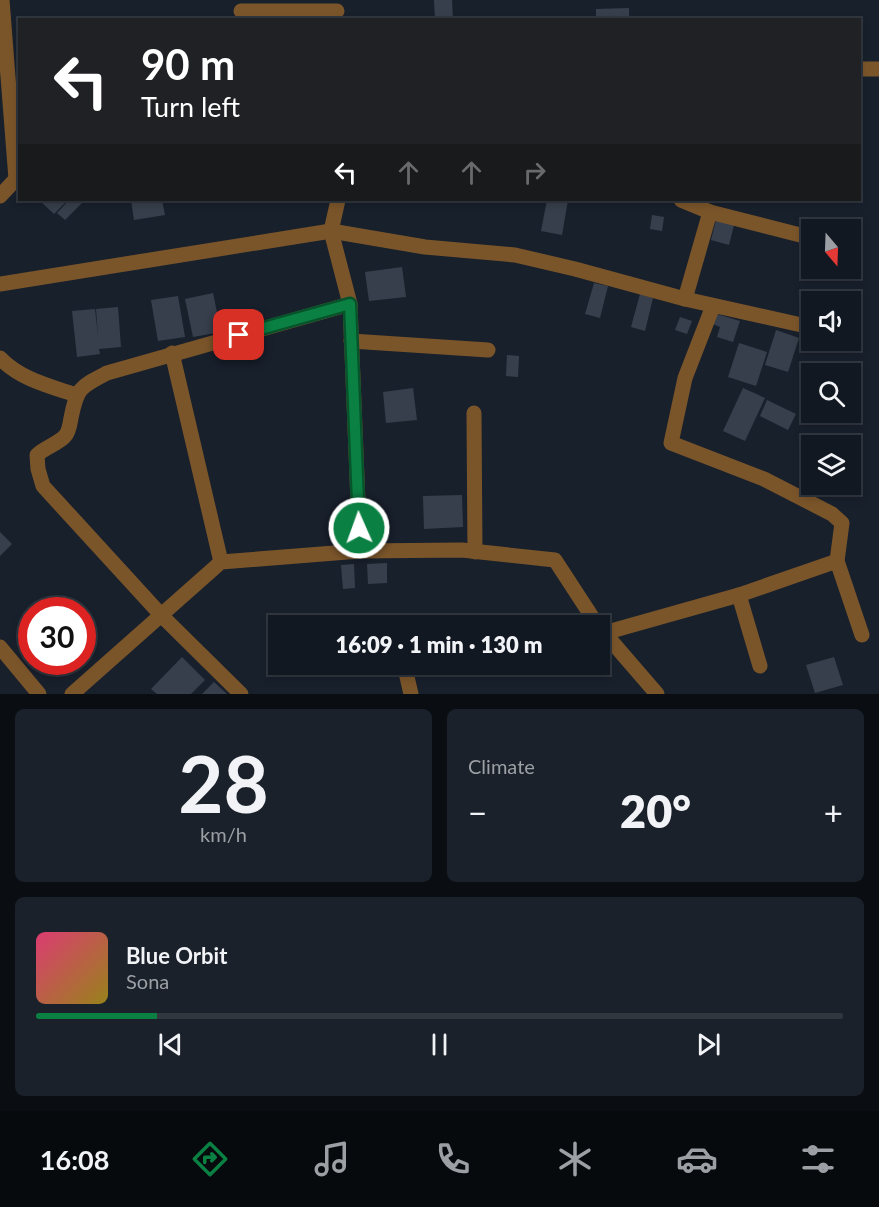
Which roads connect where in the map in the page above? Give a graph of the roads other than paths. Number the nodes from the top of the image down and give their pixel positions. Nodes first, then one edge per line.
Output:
1 (2, 0) edge
2 (337, 10) edge
3 (241, 11) dead end
4 (861, 69) edge
5 (879, 69) edge
6 (0, 196) edge
7 (338, 201) edge
8 (683, 201) edge
9 (710, 212) junction
10 (331, 231) junction
11 (801, 235) edge
12 (0, 284) edge
13 (685, 299) junction
14 (350, 304) junction
15 (713, 306) junction
16 (801, 325) edge
17 (351, 341) junction
18 (488, 350) dead end
19 (172, 353) junction
20 (0, 358) edge
21 (76, 395) junction
22 (474, 413) dead end
23 (360, 551) junction
24 (475, 552) junction
25 (837, 561) junction
26 (221, 562) junction
27 (740, 595) junction
28 (592, 615) edge
29 (162, 616) junction
30 (610, 627) edge
31 (862, 635) dead end
32 (610, 639) edge
33 (0, 647) edge
34 (760, 666) dead end
35 (407, 675) edge
36 (39, 694) edge
37 (72, 694) edge
38 (241, 694) edge
39 (411, 694) edge
40 (657, 694) edge

1 - 6 street
2 - 3 street
4 - 5 street
7 - 10 street
8 - 9 street
9 - 11 street
9 - 13 street
10 - 12 street
10 - 13 street
10 - 14 street
13 - 15 street
14 - 17 street
14 - 19 street
15 - 16 street
15 - 25 street
17 - 18 street
17 - 23 street
19 - 21 street
19 - 26 street
20 - 21 street
21 - 29 street
22 - 24 street
23 - 24 street
23 - 26 street
24 - 28 street
25 - 27 street
25 - 31 street
26 - 29 street
27 - 30 street
27 - 34 street
29 - 37 street
29 - 38 street
32 - 40 street
33 - 36 street
35 - 39 street

